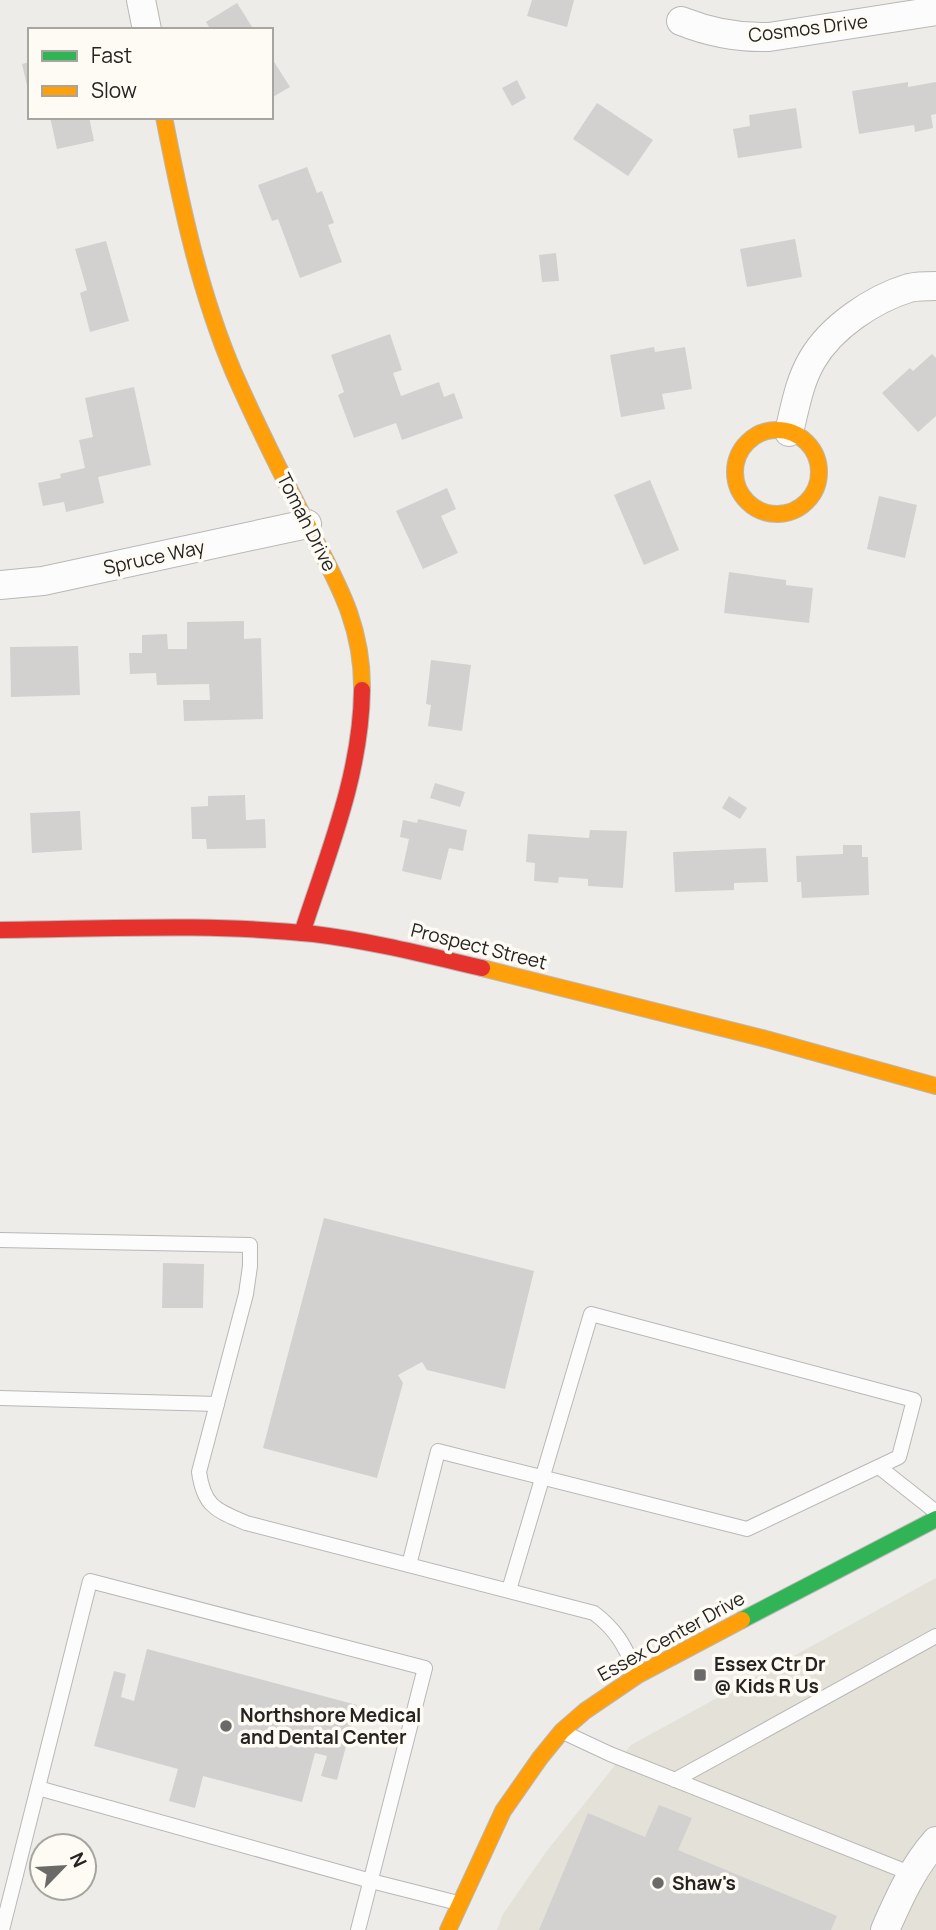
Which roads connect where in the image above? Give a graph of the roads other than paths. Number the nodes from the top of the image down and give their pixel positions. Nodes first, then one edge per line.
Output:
1 (141, 0) edge
2 (936, 11) edge
3 (681, 21) dead end
4 (147, 28) edge
5 (164, 119) edge
6 (936, 286) edge
7 (789, 432) junction
8 (307, 524) junction
9 (0, 585) edge
10 (0, 930) edge
11 (302, 933) junction
12 (936, 1086) edge
13 (0, 1240) edge
14 (0, 1398) edge
15 (217, 1404) junction
16 (879, 1467) junction
17 (542, 1478) junction
18 (936, 1511) edge
19 (936, 1519) edge
20 (409, 1565) junction
21 (509, 1590) junction
22 (936, 1636) edge
23 (638, 1675) junction
24 (562, 1731) junction
25 (675, 1780) junction
26 (38, 1788) junction
27 (936, 1841) edge
28 (912, 1874) junction
29 (371, 1881) junction
30 (459, 1903) junction
31 (2, 1930) edge
32 (358, 1930) edge
33 (448, 1930) edge
34 (885, 1930) edge

1 - 4 street
2 - 3 street, Cosmos Drive
5 - 8 street, Tomah Drive
6 - 7 street
7 - 7 street
8 - 9 street, Spruce Way
8 - 11 street, Tomah Drive
10 - 11 street, Prospect Street
11 - 12 street, Prospect Street
13 - 15 lane
14 - 15 lane
15 - 20 lane
16 - 17 lane
16 - 17 lane
16 - 18 lane
17 - 20 lane
17 - 21 lane
19 - 23 street, Essex Center Drive
20 - 21 lane
21 - 23 lane
22 - 25 lane
23 - 24 street, Essex Center Drive
24 - 25 lane
24 - 30 street, Essex Center Drive
25 - 28 lane
26 - 29 lane
26 - 29 lane
26 - 31 lane
27 - 28 street
28 - 34 street
29 - 30 lane
29 - 32 lane
30 - 33 street, Essex Center Drive

